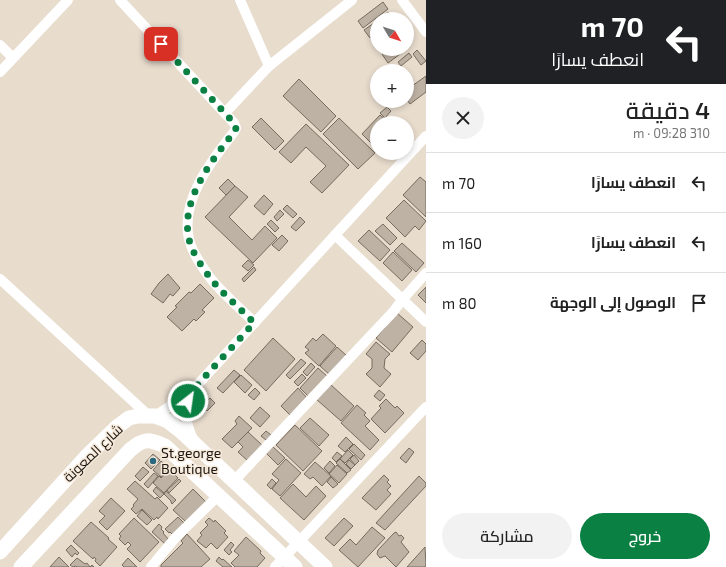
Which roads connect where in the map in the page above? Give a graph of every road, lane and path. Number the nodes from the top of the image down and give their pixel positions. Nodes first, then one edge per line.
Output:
1 (68, 0) edge
2 (120, 0) edge
3 (240, 0) edge
4 (352, 0) edge
5 (402, 0) edge
6 (426, 32) edge
7 (0, 45) edge
8 (13, 58) junction
9 (269, 66) junction
10 (0, 72) edge
11 (225, 113) junction
12 (426, 136) edge
13 (335, 235) junction
14 (426, 273) edge
15 (0, 279) edge
16 (402, 300) junction
17 (426, 322) edge
18 (254, 323) junction
19 (190, 393) junction
20 (426, 407) edge
21 (151, 416) junction
22 (196, 447) junction
23 (234, 481) junction
24 (218, 496) junction
25 (298, 543) junction
26 (0, 552) edge
27 (285, 564) edge
28 (22, 567) edge
29 (151, 567) edge
30 (324, 567) edge

1 - 8 street
2 - 11 street
3 - 9 street
4 - 9 street
5 - 6 street
7 - 8 street
8 - 10 street
9 - 11 street
11 - 18 street
12 - 13 street
13 - 16 street
13 - 18 street
14 - 16 street
15 - 21 street
16 - 17 street
16 - 23 street
18 - 19 street
19 - 21 street
19 - 22 street
20 - 25 street
21 - 22 highway
21 - 26 highway, شارع المعونة
22 - 23 highway
23 - 25 highway
24 - 27 highway, شارع المعونة
24 - 28 highway, شارع المعونة
24 - 29 street
25 - 27 street
25 - 30 highway

